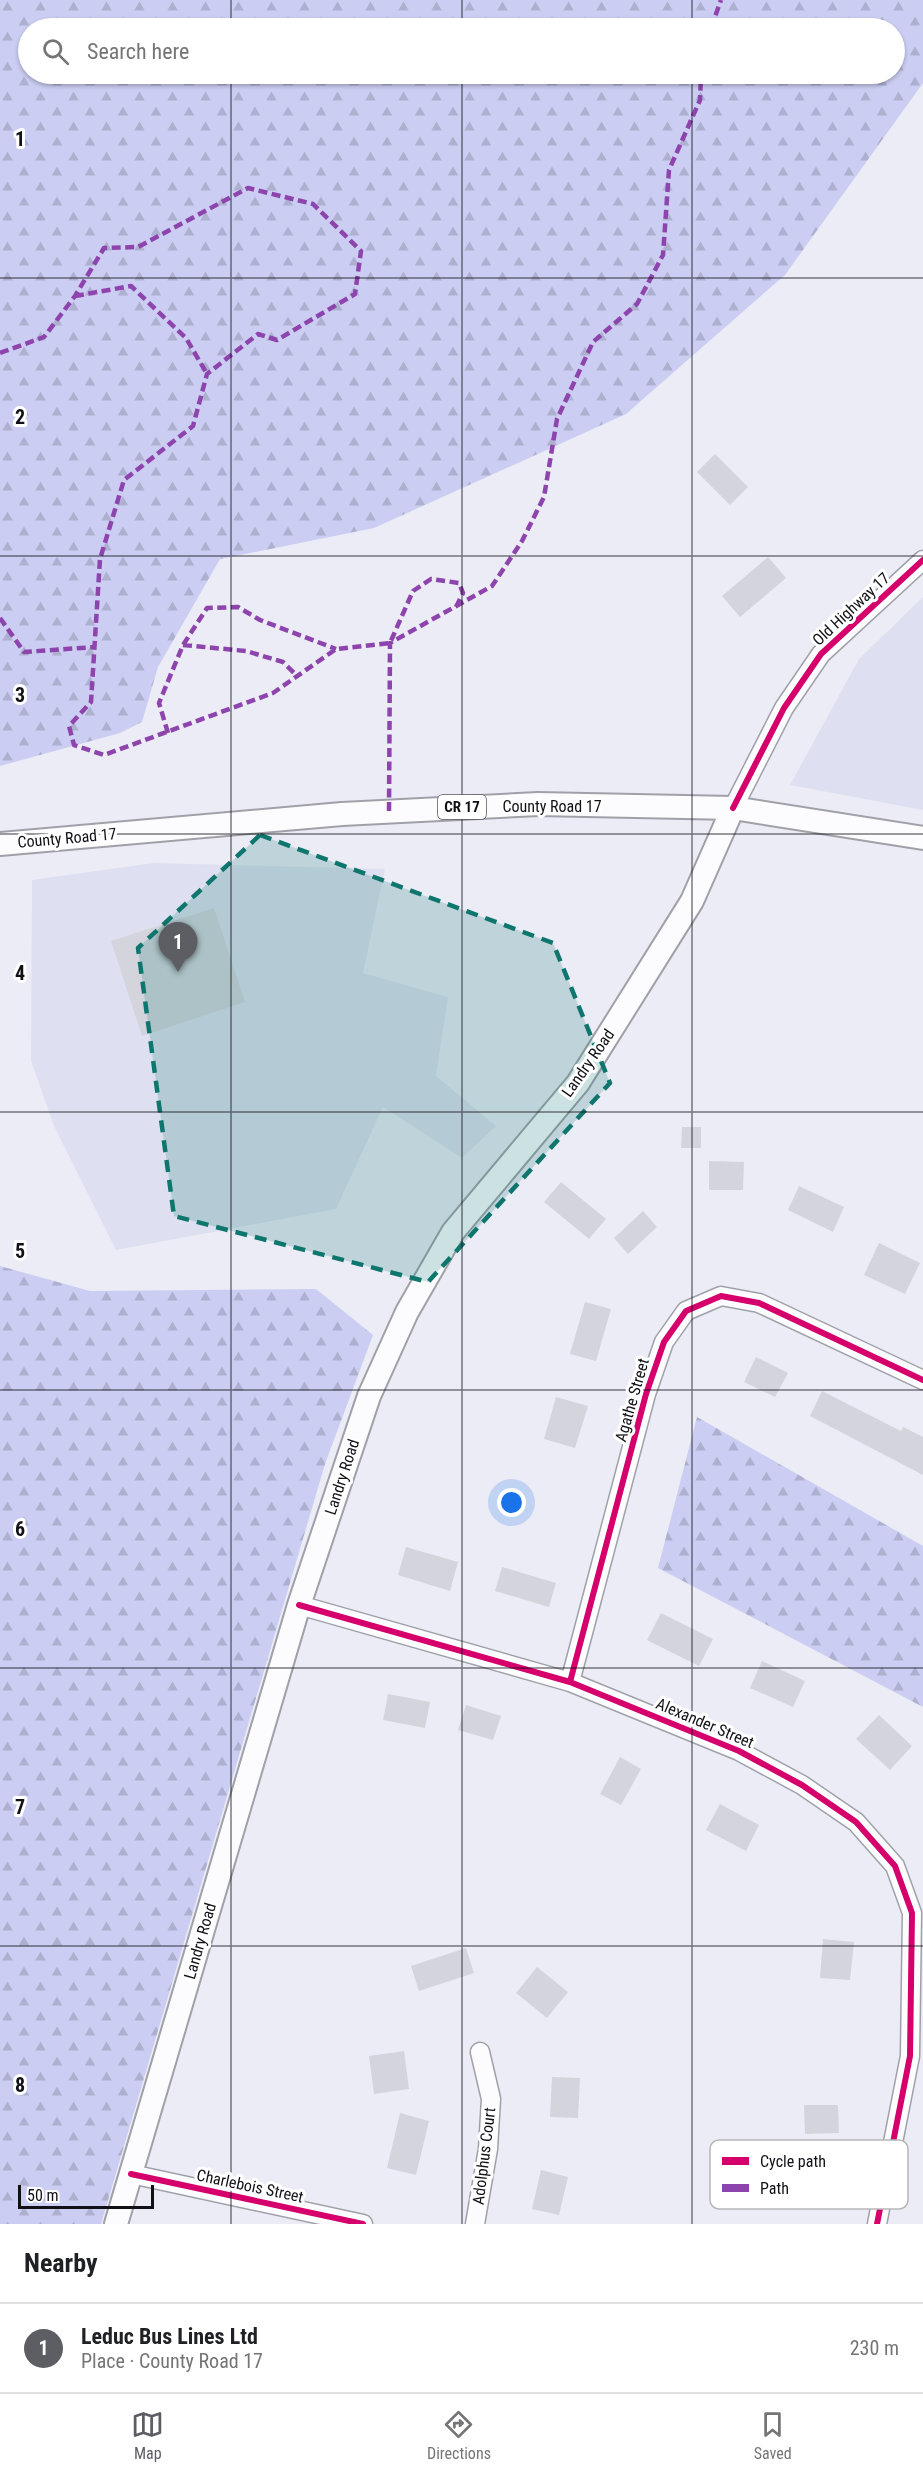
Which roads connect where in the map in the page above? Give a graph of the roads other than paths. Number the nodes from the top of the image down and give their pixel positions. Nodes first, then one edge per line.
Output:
1 (923, 560) edge
2 (733, 808) junction
3 (923, 838) edge
4 (0, 844) edge
5 (923, 1380) edge
6 (299, 1605) junction
7 (570, 1682) junction
8 (480, 2052) dead end
9 (893, 2140) edge
10 (131, 2174) junction
11 (880, 2209) edge
12 (116, 2224) edge
13 (363, 2224) edge
14 (476, 2224) edge
15 (877, 2224) edge

1 - 2 street, Old Highway 17
2 - 3 main road, County Road 17 / CR 17
2 - 4 main road, County Road 17 / CR 17
2 - 6 main road, Landry Road
5 - 7 street, Agathe Street
6 - 7 street, Alexander Street
6 - 10 main road, Landry Road
7 - 9 street, Alexander Street
8 - 14 street, Adolphus Court
10 - 12 main road, Landry Road
10 - 13 street, Charlebois Street
11 - 15 street, Alexander Street

